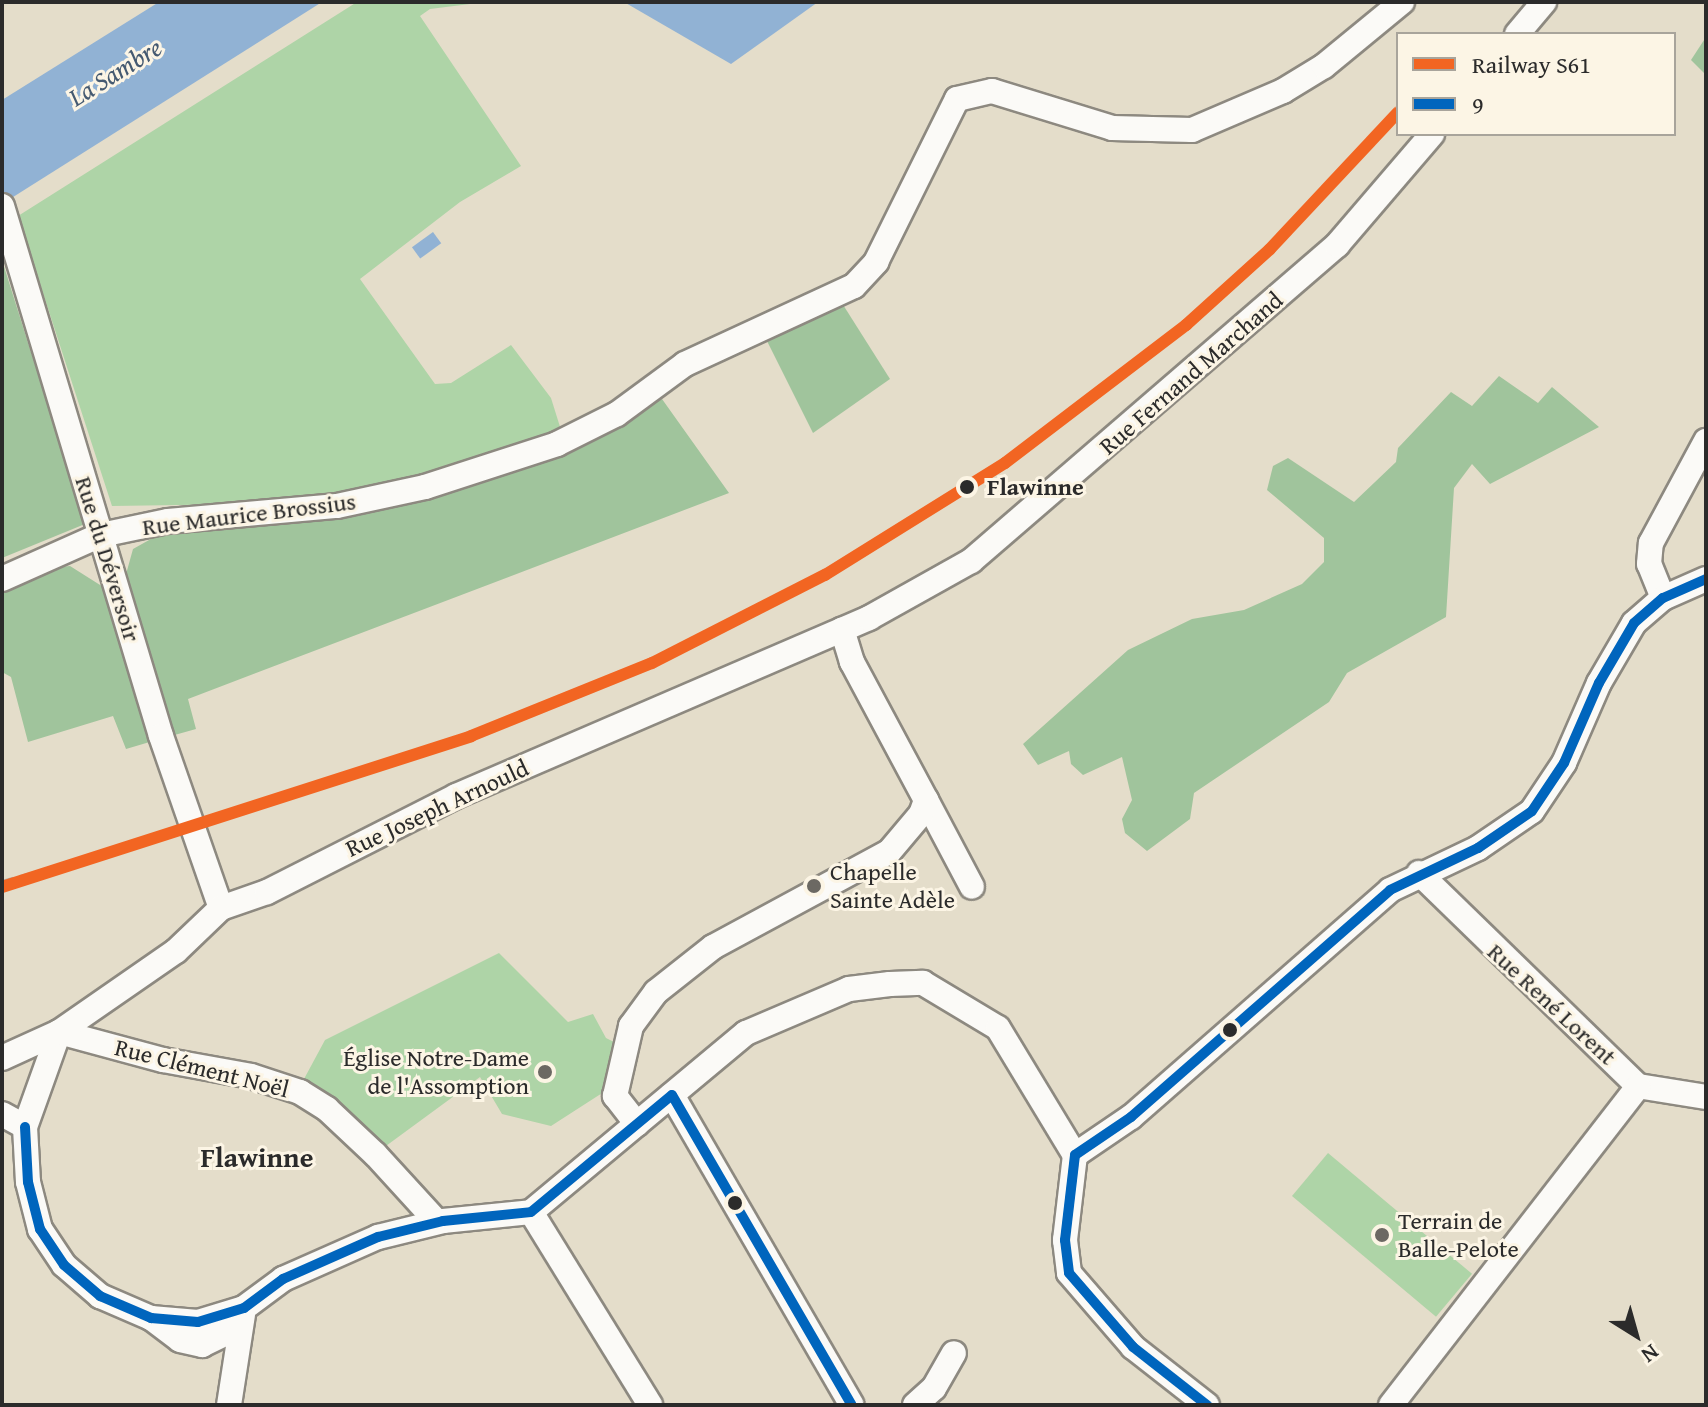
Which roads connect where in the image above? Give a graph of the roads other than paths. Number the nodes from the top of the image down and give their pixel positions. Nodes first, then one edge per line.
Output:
1 (1402, 2) edge
2 (1544, 2) edge
3 (1519, 32) edge
4 (1430, 136) edge
5 (2, 206) edge
6 (1706, 441) edge
7 (101, 535) junction
8 (2, 579) edge
9 (1706, 579) edge
10 (1663, 598) junction
11 (842, 629) junction
12 (926, 800) junction
13 (1419, 873) junction
14 (972, 887) dead end
15 (221, 908) junction
16 (59, 1032) junction
17 (2, 1058) edge
18 (1638, 1086) junction
19 (672, 1095) junction
20 (1706, 1097) edge
21 (2, 1114) edge
22 (637, 1124) junction
23 (25, 1127) junction
24 (1075, 1155) junction
25 (531, 1212) junction
26 (437, 1222) junction
27 (244, 1308) junction
28 (954, 1353) dead end
29 (229, 1405) edge
30 (650, 1405) edge
31 (852, 1405) edge
32 (915, 1405) edge
33 (1207, 1405) edge
34 (1391, 1405) edge

1 - 7 street, Rue Maurice Brossius
2 - 3 street
4 - 11 street, Rue Fernand Marchand
5 - 7 street, Rue du Déversoir
6 - 10 street
7 - 8 street, Rue Maurice Brossius
7 - 15 street, Rue du Déversoir
9 - 10 street
10 - 13 street
11 - 12 street
11 - 15 street, Rue Joseph Arnould
12 - 14 street
12 - 22 street
13 - 18 street, Rue René Lorent
13 - 24 street
15 - 16 street, Rue Joseph Arnould
16 - 17 street, Rue Joseph Arnould
16 - 23 street
16 - 26 street, Rue Clément Noël
18 - 20 street
18 - 34 street
19 - 22 street
19 - 24 street
19 - 31 street
21 - 23 street
22 - 25 street
23 - 27 street
24 - 33 street
25 - 26 street
25 - 30 street
26 - 27 street
27 - 29 street
28 - 32 street

